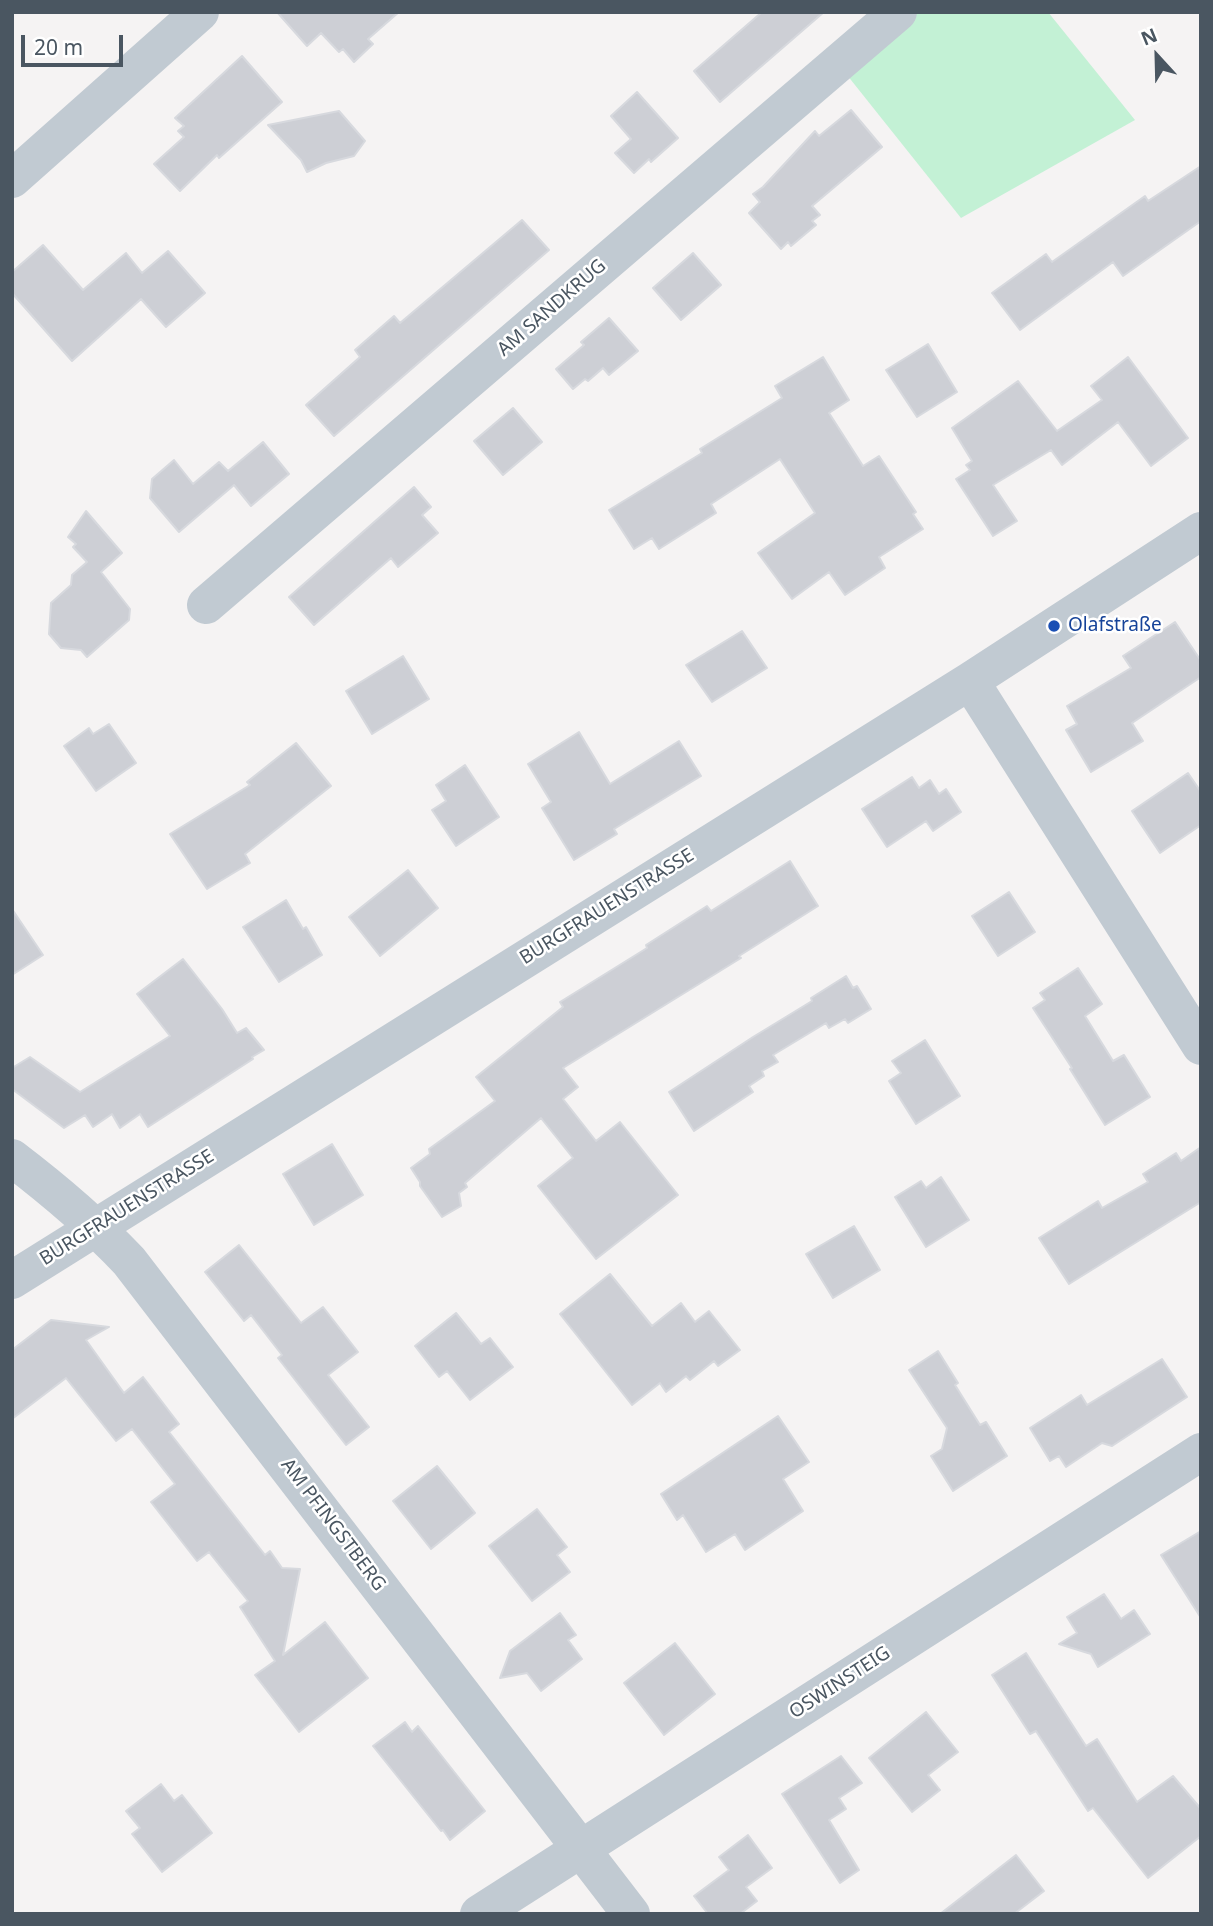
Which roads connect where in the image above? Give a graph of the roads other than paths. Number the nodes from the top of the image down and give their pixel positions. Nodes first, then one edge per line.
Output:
1 (200, 12) edge
2 (898, 12) edge
3 (12, 179) edge
4 (1201, 531) edge
5 (206, 605) dead end
6 (970, 681) junction
7 (1201, 1046) edge
8 (12, 1158) edge
9 (96, 1227) junction
10 (12, 1280) edge
11 (1201, 1452) edge
12 (580, 1849) junction
13 (479, 1914) edge
14 (631, 1914) edge

1 - 3 street
2 - 5 street, AM SANDKRUG
4 - 6 street, BURGFRAUENSTRASSE
6 - 7 street
6 - 9 street, BURGFRAUENSTRASSE
8 - 9 street, AM PFINGSTBERG
9 - 10 street, BURGFRAUENSTRASSE
9 - 12 street, AM PFINGSTBERG
11 - 12 street, OSWINSTEIG
12 - 13 street, OSWINSTEIG
12 - 14 street, AM PFINGSTBERG

